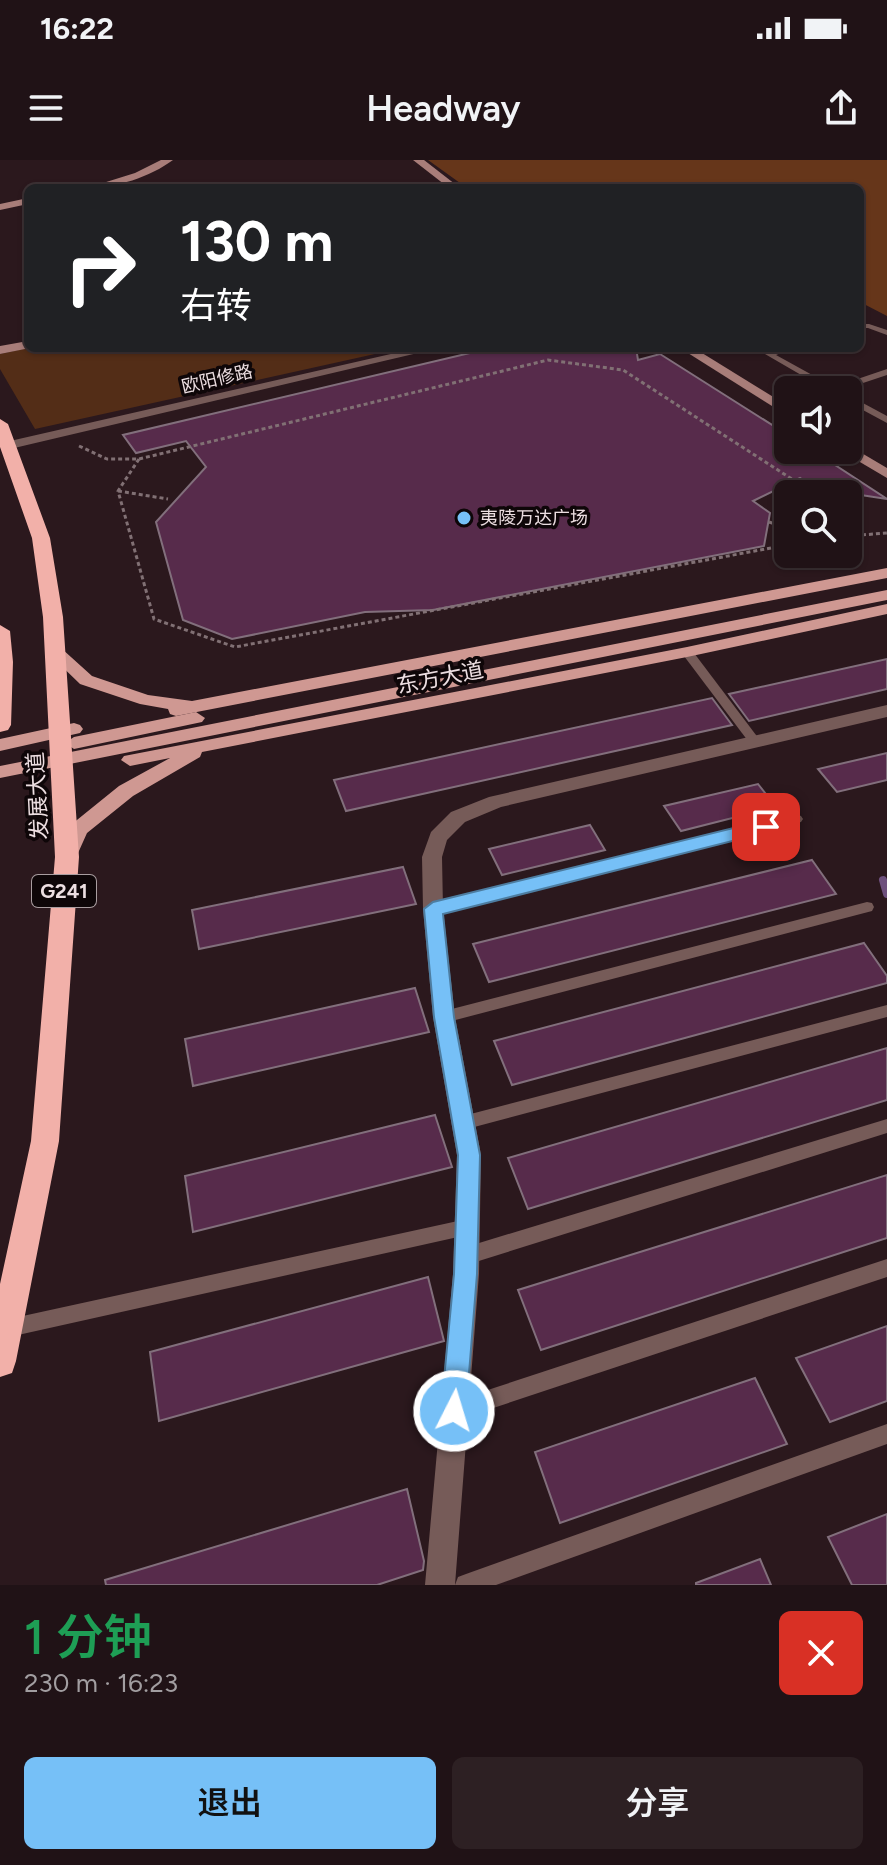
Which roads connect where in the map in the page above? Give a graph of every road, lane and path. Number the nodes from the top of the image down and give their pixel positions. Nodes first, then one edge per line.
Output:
1 (168, 160) edge
2 (406, 160) edge
3 (418, 160) edge
4 (106, 184) edge
5 (437, 184) edge
6 (450, 184) edge
7 (24, 202) edge
8 (0, 207) edge
9 (864, 326) edge
10 (887, 333) edge
11 (24, 346) edge
12 (0, 350) edge
13 (415, 352) edge
14 (693, 352) edge
15 (776, 352) edge
16 (887, 372) edge
17 (808, 376) edge
18 (862, 380) edge
19 (774, 401) edge
20 (862, 406) edge
21 (887, 420) edge
22 (61, 433) junction
23 (5, 434) edge
24 (862, 458) edge
25 (139, 459) junction
26 (887, 474) edge
27 (793, 480) edge
28 (118, 491) junction
29 (168, 499) dead end
30 (769, 522) dead end
31 (774, 524) edge
32 (887, 533) edge
33 (862, 535) edge
34 (774, 547) edge
35 (887, 573) edge
36 (887, 585) edge
37 (887, 595) edge
38 (887, 609) edge
39 (0, 631) edge
40 (55, 652) junction
41 (687, 652) junction
42 (2, 665) edge
43 (192, 707) junction
44 (887, 711) edge
45 (0, 725) edge
46 (60, 732) junction
47 (755, 742) junction
48 (210, 744) junction
49 (0, 745) edge
50 (0, 758) edge
51 (0, 772) edge
52 (63, 772) junction
53 (0, 784) edge
54 (796, 819) dead end
55 (67, 857) junction
56 (867, 907) dead end
57 (433, 909) junction
58 (887, 1011) edge
59 (444, 1017) junction
60 (463, 1123) junction
61 (887, 1126) edge
62 (467, 1227) junction
63 (466, 1256) junction
64 (887, 1268) edge
65 (9, 1328) junction
66 (0, 1361) edge
67 (454, 1411) junction
68 (887, 1434) edge
69 (440, 1585) edge
70 (466, 1585) edge

1 - 4 main road
2 - 5 main road
3 - 6 main road
7 - 8 main road
9 - 10 lane
11 - 12 main road
13 - 22 street, 欧阳修路
14 - 19 main road
15 - 17 lane
16 - 18 lane
20 - 21 lane
22 - 23 street, 欧阳修路
22 - 25 path
23 - 40 highway, 发展大道 / G241
24 - 26 main road
25 - 27 path
25 - 28 path
28 - 29 path
28 - 34 path
30 - 31 path
32 - 33 path
35 - 43 main road, 东方大道
36 - 50 main road
37 - 51 main road
38 - 41 main road, 东方大道
39 - 42 highway
40 - 43 main road
40 - 46 highway, 发展大道 / G241
41 - 47 lane
41 - 48 main road, 东方大道
42 - 45 highway
43 - 46 main road, 东方大道
44 - 47 street
46 - 49 main road, 东方大道
46 - 52 highway, 发展大道 / G241
47 - 57 street
48 - 52 main road, 东方大道
48 - 55 main road
52 - 53 main road, 东方大道
52 - 55 highway, 发展大道 / G241
54 - 57 lane
55 - 65 highway, 发展大道 / G241
56 - 59 lane
57 - 59 street
58 - 60 lane
59 - 60 street
60 - 62 street
61 - 63 lane
62 - 63 street
62 - 65 lane
63 - 67 street
64 - 67 lane
65 - 66 highway, 发展大道 / G241
67 - 69 street
68 - 70 lane

